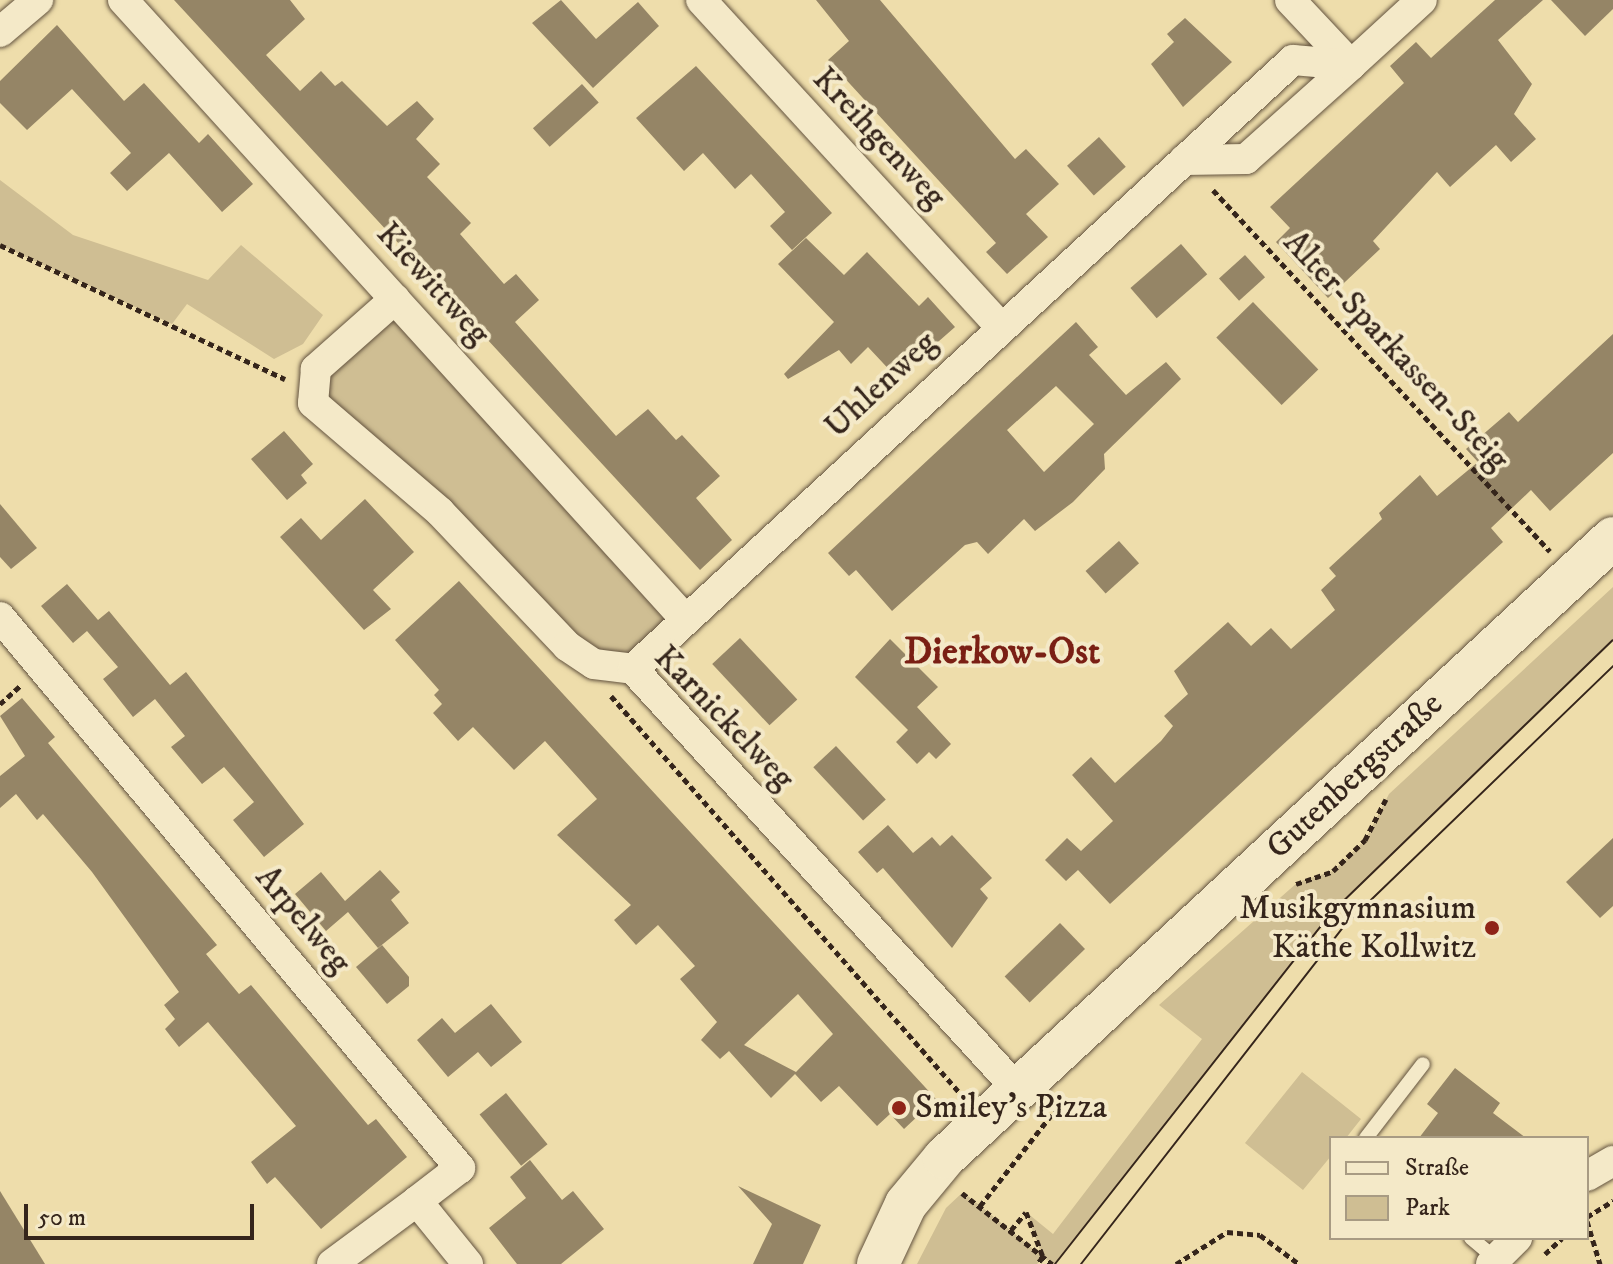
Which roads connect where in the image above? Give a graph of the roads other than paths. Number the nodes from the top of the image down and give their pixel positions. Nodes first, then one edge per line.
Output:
1 (38, 0) edge
2 (123, 0) edge
3 (701, 0) edge
4 (1290, 0) edge
5 (1422, 0) edge
6 (0, 32) edge
7 (1351, 65) junction
8 (1184, 160) junction
9 (395, 299) junction
10 (1000, 326) junction
11 (1613, 538) edge
12 (0, 617) edge
13 (685, 619) junction
14 (633, 669) junction
15 (1423, 1064) dead end
16 (1017, 1089) junction
17 (1368, 1136) edge
18 (1613, 1161) edge
19 (1589, 1175) edge
20 (417, 1201) junction
21 (1475, 1240) edge
22 (1502, 1254) edge
23 (332, 1264) edge
24 (468, 1264) edge
25 (878, 1264) edge

1 - 6 street
2 - 9 street, Kiewittweg
3 - 10 street, Kreihgenweg
4 - 7 street
5 - 7 street
7 - 8 street
7 - 8 street, Uhlenweg
8 - 10 street, Uhlenweg
9 - 13 street, Kiewittweg
9 - 14 street, Karnickelweg
10 - 13 street, Uhlenweg
11 - 16 street, Gutenbergstraße
12 - 20 street, Arpelweg
13 - 14 street, Uhlenweg
14 - 16 street, Karnickelweg
15 - 17 lane
16 - 25 street, Gutenbergstraße
18 - 19 street
20 - 23 street
20 - 24 street
21 - 22 lane

